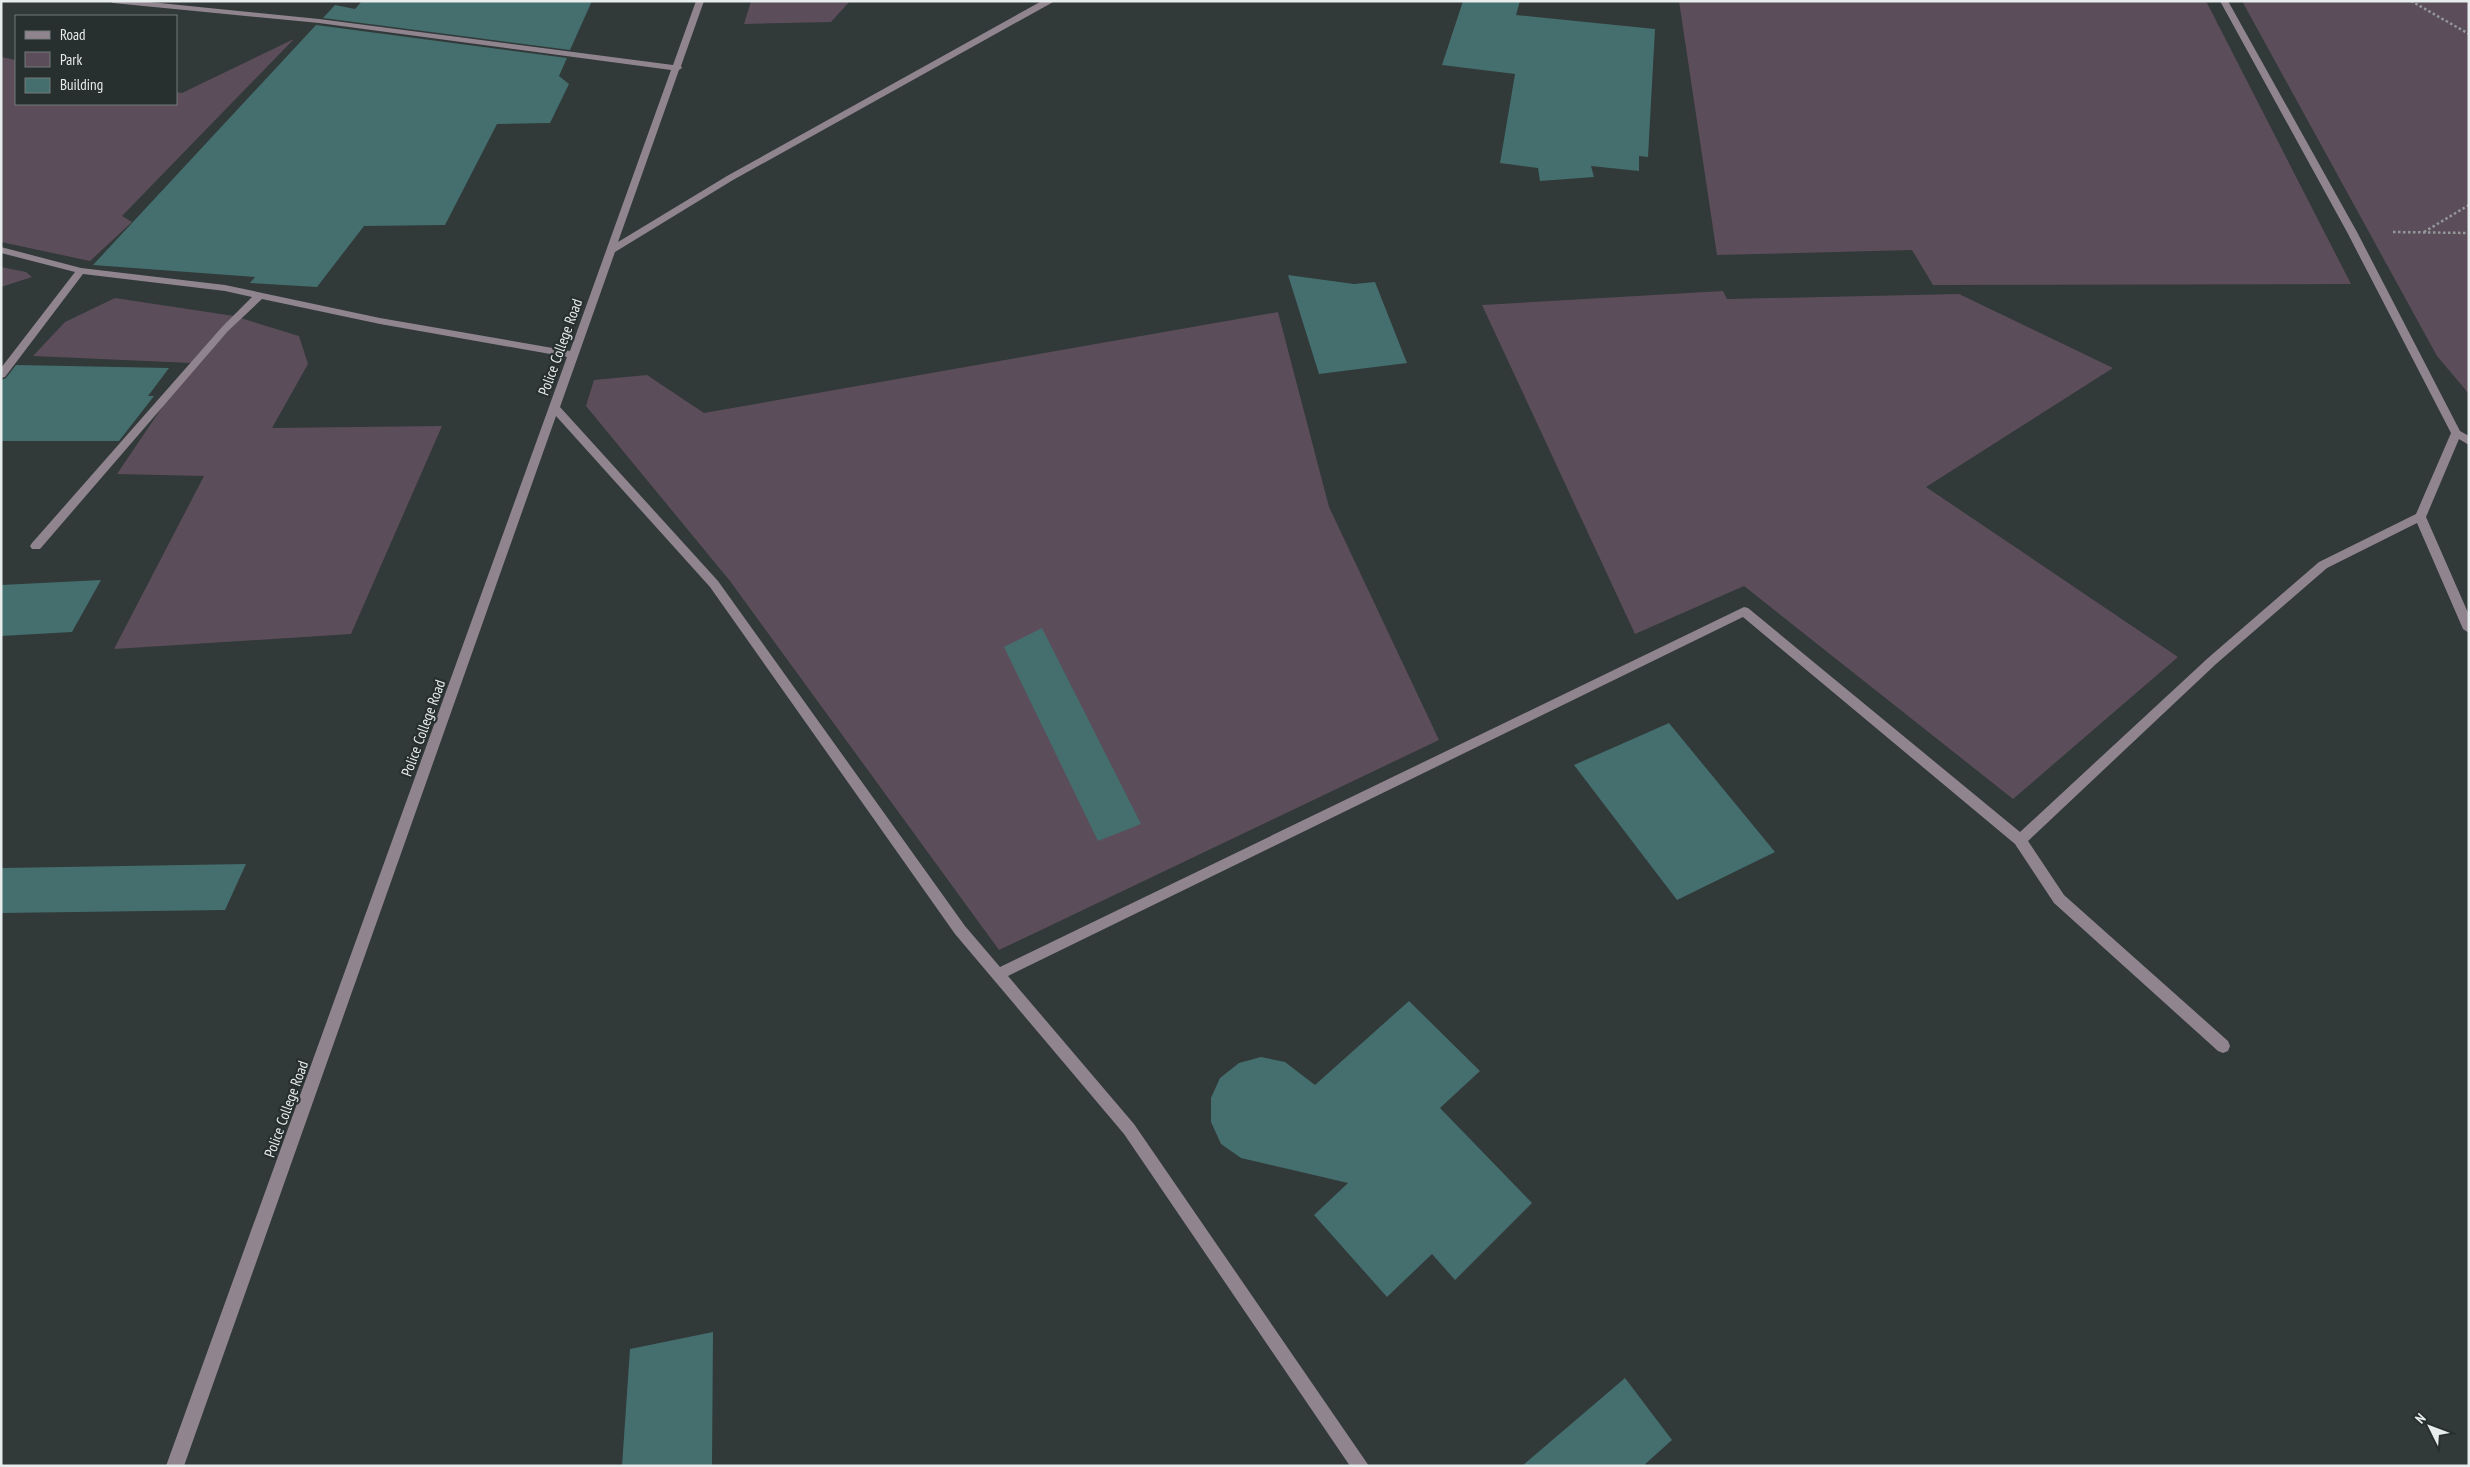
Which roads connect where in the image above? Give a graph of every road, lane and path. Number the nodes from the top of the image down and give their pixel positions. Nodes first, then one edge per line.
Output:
1 (113, 1) edge
2 (700, 1) edge
3 (1051, 1) edge
4 (2224, 1) edge
5 (2411, 1) edge
6 (2469, 34) edge
7 (678, 68) junction
8 (2469, 205) edge
9 (2352, 232) junction
10 (2423, 233) junction
11 (2469, 233) edge
12 (1, 250) edge
13 (612, 250) junction
14 (81, 271) junction
15 (259, 296) junction
16 (574, 355) junction
17 (1, 374) edge
18 (555, 408) junction
19 (2456, 433) junction
20 (2469, 441) edge
21 (2420, 517) junction
22 (36, 546) dead end
23 (2469, 629) edge
24 (2020, 840) junction
25 (997, 975) junction
26 (2224, 1046) dead end
27 (175, 1466) edge
28 (1360, 1466) edge

1 - 7 street
2 - 7 street, Police College Road
3 - 13 street
4 - 9 street
5 - 6 path
7 - 13 street, Police College Road
8 - 10 path
9 - 10 path
9 - 19 street
10 - 11 path
12 - 14 street
13 - 16 street, Police College Road
14 - 15 street
14 - 17 street
15 - 16 street
15 - 22 street
16 - 18 street, Police College Road
18 - 25 street
18 - 27 street, Police College Road
19 - 20 street
19 - 21 street
21 - 23 street
21 - 24 street
24 - 25 street
24 - 26 street
25 - 28 street

